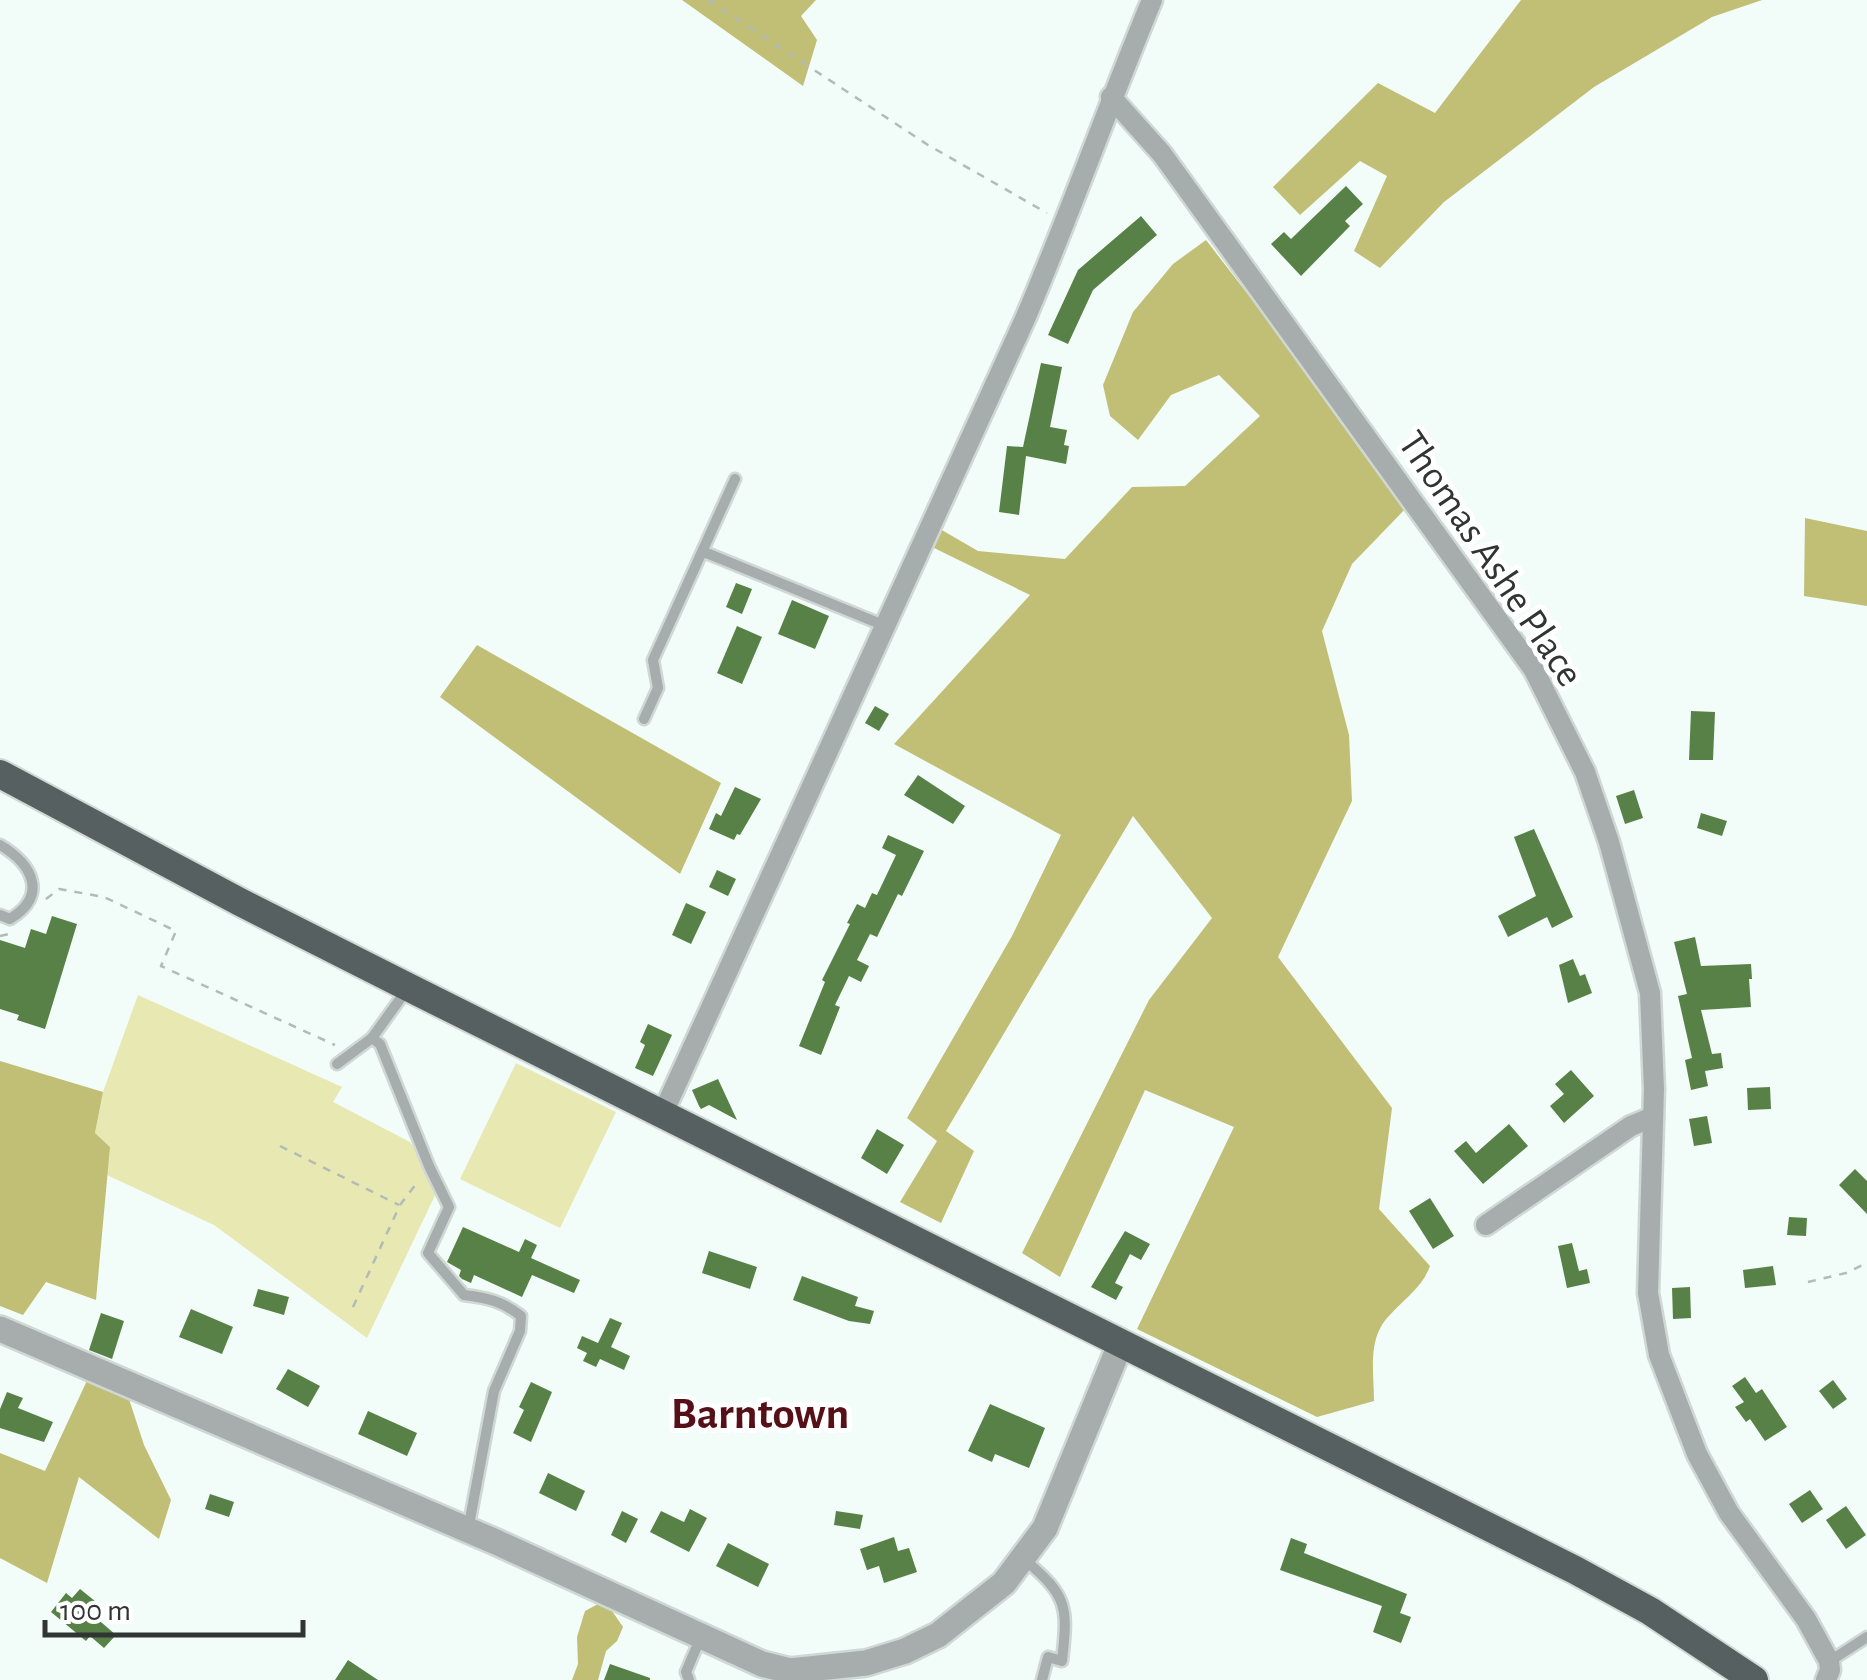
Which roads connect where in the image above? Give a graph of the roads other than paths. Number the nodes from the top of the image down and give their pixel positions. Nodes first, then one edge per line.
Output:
1 (1152, 0) edge
2 (1112, 97) junction
3 (735, 480) dead end
4 (704, 552) junction
5 (883, 625) junction
6 (644, 719) dead end
7 (0, 774) edge
8 (0, 845) edge
9 (5, 917) edge
10 (408, 988) junction
11 (372, 1038) junction
12 (337, 1064) road end
13 (663, 1113) junction
14 (1653, 1117) junction
15 (1486, 1225) dead end
16 (0, 1329) edge
17 (1120, 1345) junction
18 (468, 1531) junction
19 (1024, 1560) junction
20 (702, 1635) junction
21 (1867, 1636) edge
22 (1827, 1671) edge
23 (757, 1672) edge
24 (794, 1676) edge
25 (689, 1680) edge
26 (1042, 1680) edge
27 (1754, 1680) edge

1 - 2 street
2 - 5 street
2 - 14 street, Thomas Ashe Place
3 - 4 lane
4 - 5 lane
4 - 6 lane
5 - 13 street
7 - 10 highway
8 - 9 lane
10 - 11 lane
10 - 13 highway
11 - 12 lane
11 - 18 lane
13 - 17 highway
14 - 15 street
14 - 22 street, Thomas Ashe Place
16 - 18 street
17 - 19 street
17 - 27 highway
18 - 20 street
19 - 24 street
19 - 26 lane
20 - 23 street
20 - 25 lane
21 - 22 lane
23 - 24 street

